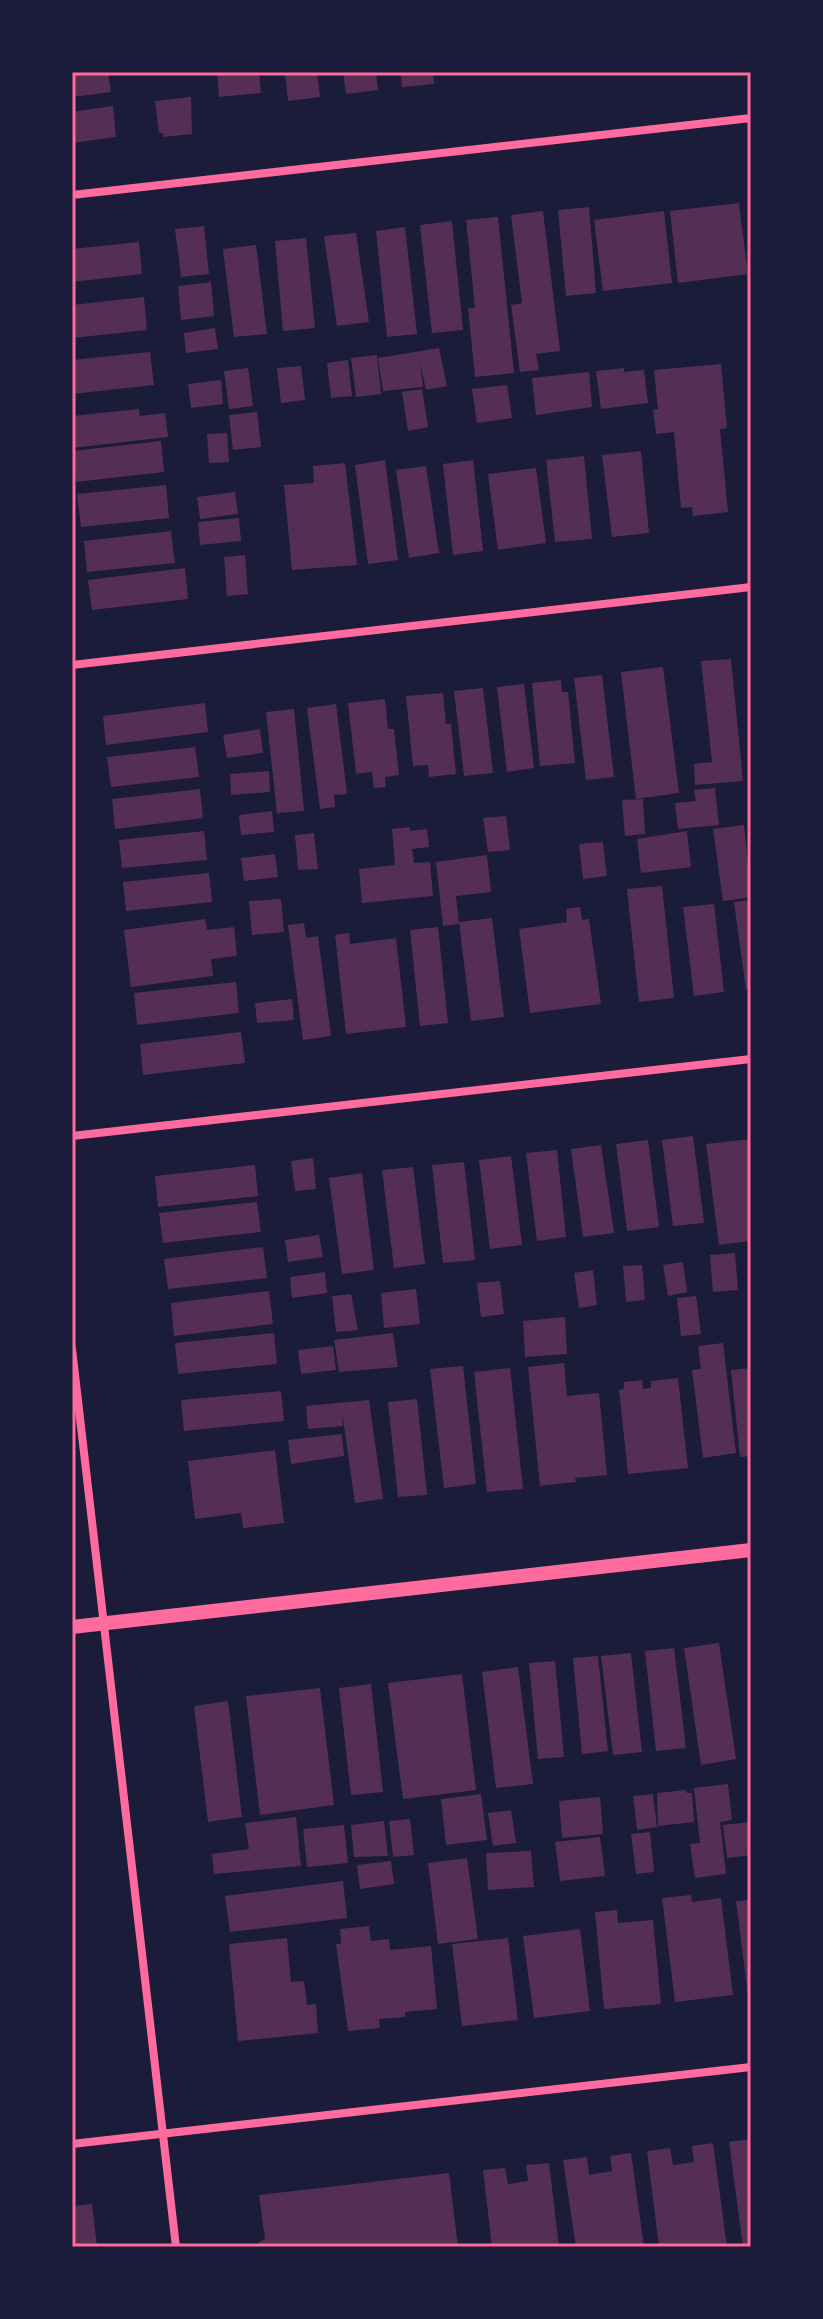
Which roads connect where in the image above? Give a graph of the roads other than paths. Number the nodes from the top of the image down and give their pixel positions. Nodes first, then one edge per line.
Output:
1 (751, 118) edge
2 (72, 195) edge
3 (751, 587) edge
4 (72, 665) edge
5 (751, 1059) edge
6 (72, 1136) edge
7 (72, 1349) edge
8 (751, 1550) edge
9 (104, 1623) junction
10 (72, 1627) edge
11 (751, 2067) edge
12 (163, 2133) junction
13 (72, 2144) edge
14 (176, 2247) edge

1 - 2 street
3 - 4 street
5 - 6 street
7 - 9 street
8 - 9 street
9 - 10 street
9 - 12 street
11 - 12 street
12 - 13 street
12 - 14 street

